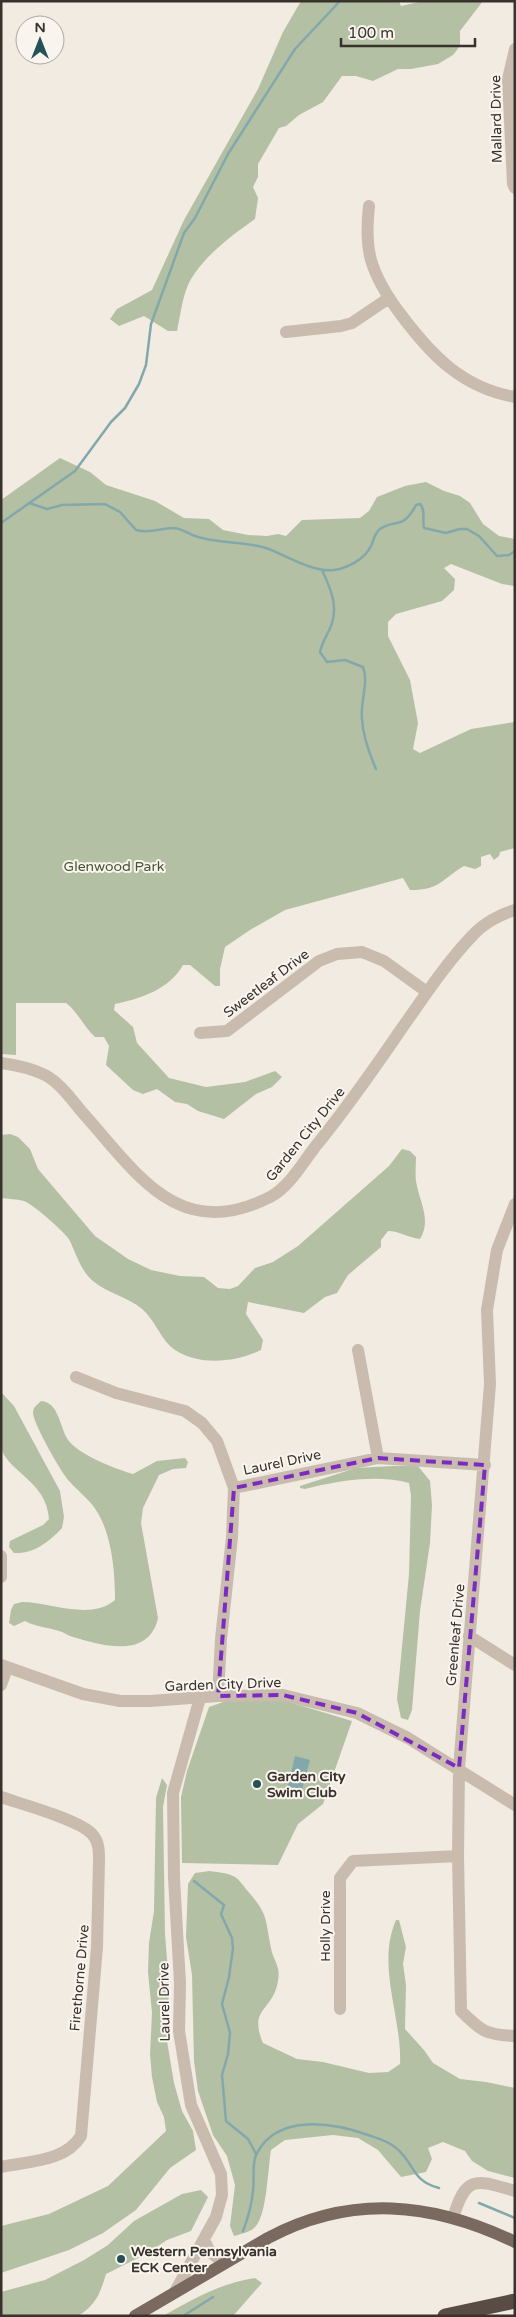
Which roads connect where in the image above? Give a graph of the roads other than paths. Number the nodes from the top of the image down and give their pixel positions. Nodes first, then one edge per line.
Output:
1 (515, 49) edge
2 (515, 188) edge
3 (369, 206) dead end
4 (388, 298) junction
5 (286, 332) dead end
6 (515, 397) edge
7 (515, 910) edge
8 (427, 992) junction
9 (200, 1034) dead end
10 (1, 1063) edge
11 (515, 1204) edge
12 (358, 1350) dead end
13 (76, 1377) dead end
14 (378, 1458) junction
15 (485, 1465) junction
16 (234, 1488) junction
17 (1, 1556) edge
18 (1, 1577) edge
19 (469, 1636) junction
20 (515, 1664) edge
21 (4, 1667) edge
22 (1, 1685) edge
23 (218, 1696) junction
24 (200, 1698) junction
25 (459, 1768) junction
26 (1, 1797) edge
27 (515, 1805) edge
28 (458, 1856) junction
29 (340, 2009) dead end
30 (515, 2036) edge
31 (1, 2167) edge
32 (515, 2191) edge
33 (453, 2218) junction
34 (204, 2240) junction
35 (515, 2242) edge
36 (224, 2263) junction
37 (176, 2290) junction
38 (515, 2301) edge
39 (135, 2316) edge
40 (445, 2316) edge

1 - 2 street, Mallard Drive
3 - 4 street
4 - 5 street
4 - 6 street
7 - 8 street, Garden City Drive
8 - 9 street, Sweetleaf Drive
8 - 10 street, Garden City Drive
11 - 15 street, Greenleaf Drive
12 - 14 street
13 - 16 street
14 - 15 street, Laurel Drive
14 - 16 street, Laurel Drive
15 - 19 street, Greenleaf Drive
16 - 23 street, Laurel Drive
17 - 18 street
19 - 20 street
19 - 25 street, Greenleaf Drive
21 - 22 street
21 - 24 street, Garden City Drive
23 - 24 street, Garden City Drive
23 - 25 street, Garden City Drive
24 - 34 street, Laurel Drive
25 - 27 street, Garden City Drive
25 - 28 street, Greenleaf Drive
26 - 31 street, Firethorne Drive
28 - 29 street, Holly Drive
28 - 30 street, Greenleaf Drive
32 - 33 street
33 - 35 main road
33 - 36 main road
34 - 36 street
34 - 37 street, Laurel Drive
36 - 37 main road
37 - 39 main road
38 - 40 highway

